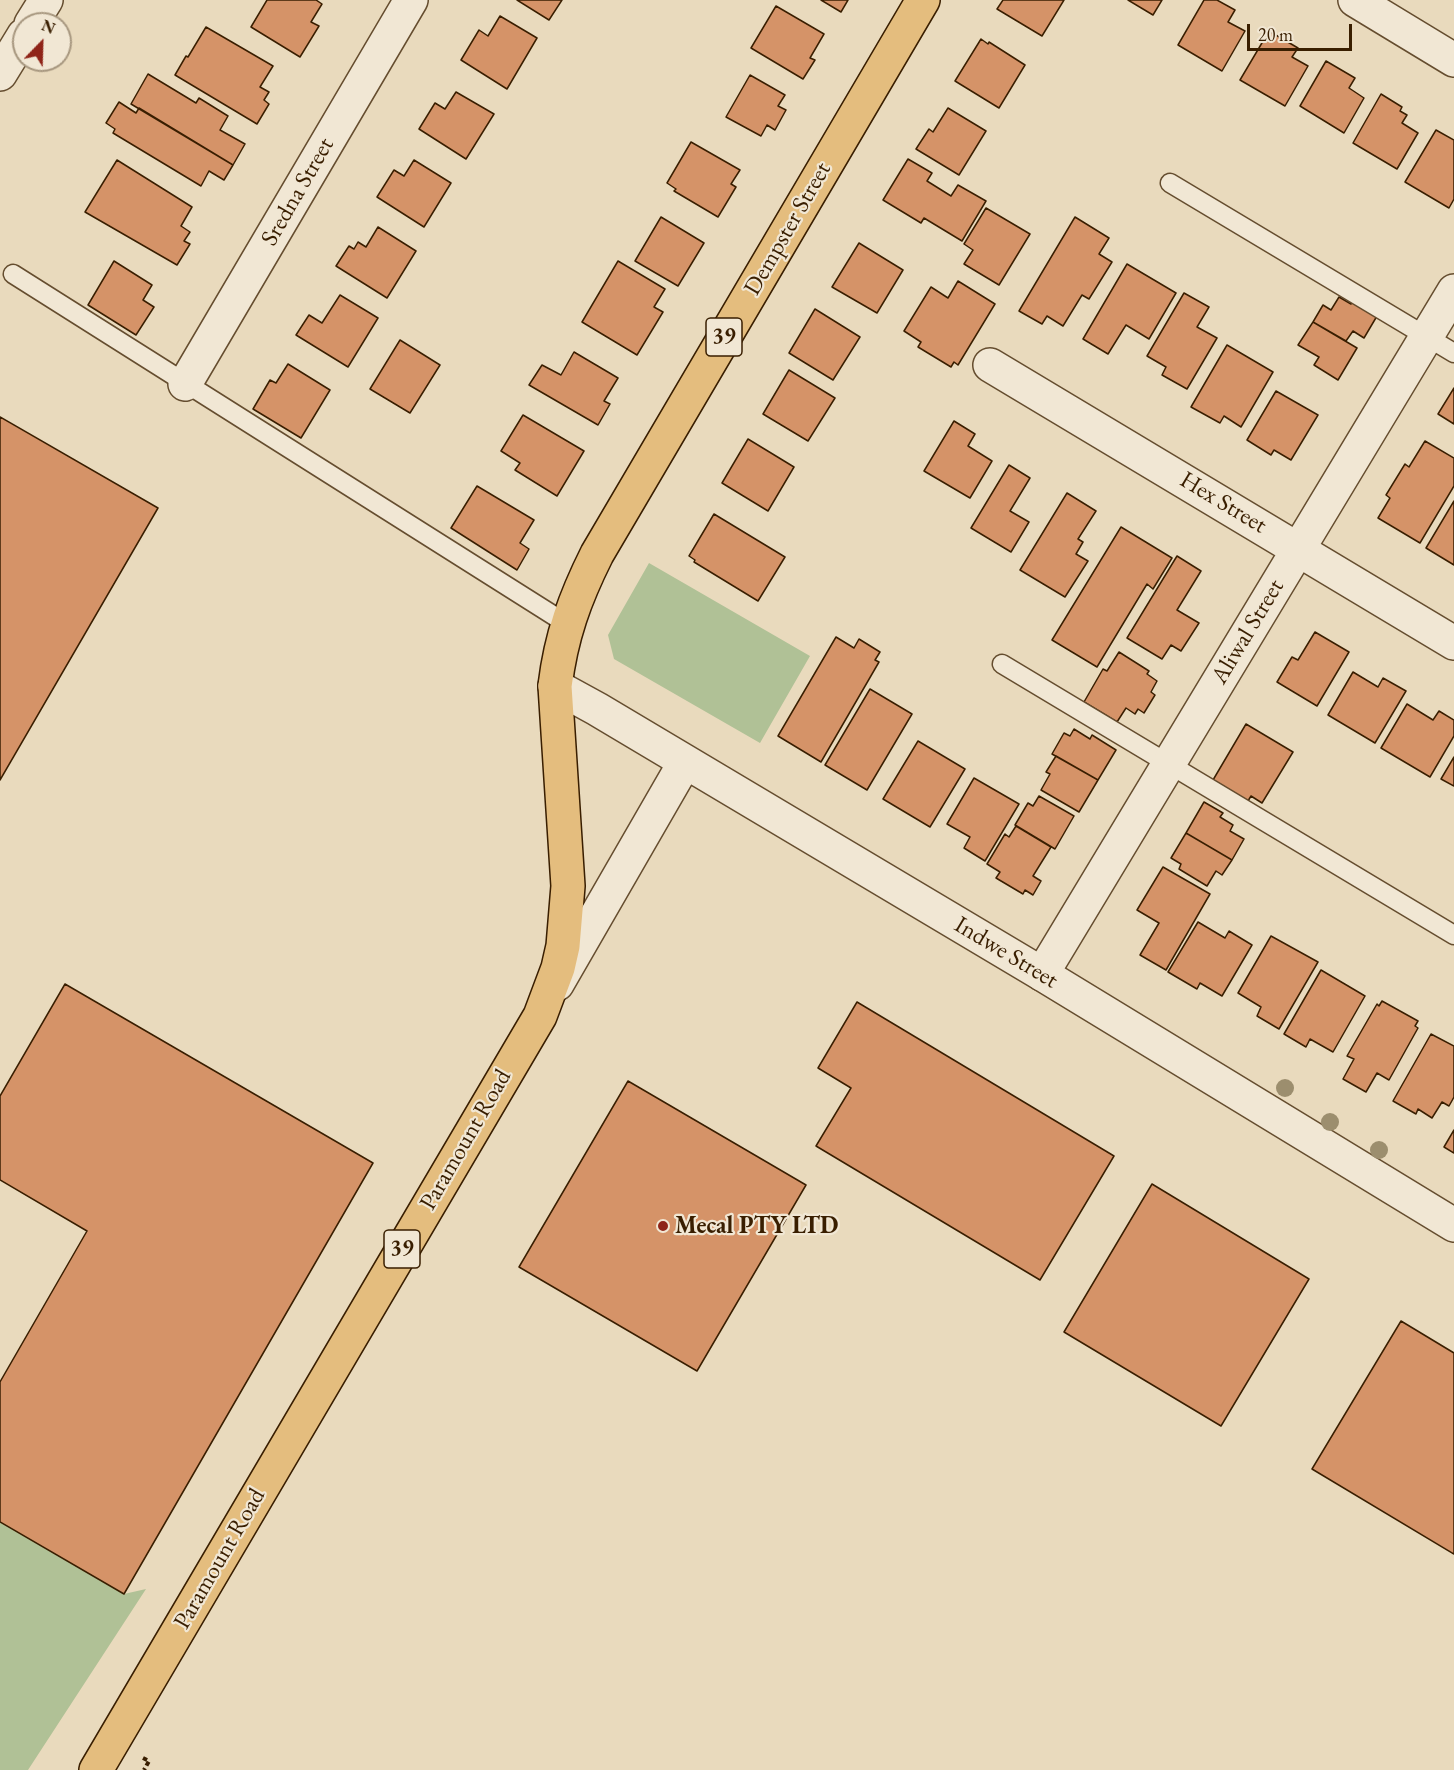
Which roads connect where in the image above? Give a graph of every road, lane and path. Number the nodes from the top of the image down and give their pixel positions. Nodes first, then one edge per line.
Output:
1 (411, 0) edge
2 (923, 0) edge
3 (1355, 0) edge
4 (12, 54) edge
5 (1454, 60) edge
6 (0, 74) edge
7 (1170, 183) dead end
8 (13, 274) dead end
9 (1454, 291) edge
10 (1440, 345) edge
11 (990, 365) dead end
12 (185, 384) junction
13 (1298, 549) junction
14 (567, 624) junction
15 (1454, 643) edge
16 (1002, 664) dead end
17 (555, 686) junction
18 (685, 762) junction
19 (1170, 763) junction
20 (1454, 935) edge
21 (1042, 974) junction
22 (540, 1016) junction
23 (1454, 1225) edge
24 (96, 1770) edge

1 - 12 street, Sredna Street
2 - 14 main road, Dempster Street / 39
3 - 5 street
4 - 6 street
7 - 10 lane
8 - 12 lane
9 - 10 street, Aliwal Street
10 - 13 street, Aliwal Street
11 - 13 street, Hex Street
12 - 14 lane
13 - 15 street, Hex Street
13 - 19 street, Aliwal Street
14 - 17 main road, Dempster Street / 39
16 - 19 lane
17 - 18 street, Indwe Street
17 - 22 main road, Paramount Road / 39
18 - 21 street, Indwe Street
18 - 22 street
19 - 20 lane
19 - 21 street, Aliwal Street
21 - 23 street, Indwe Street
22 - 24 main road, Paramount Road / 39

